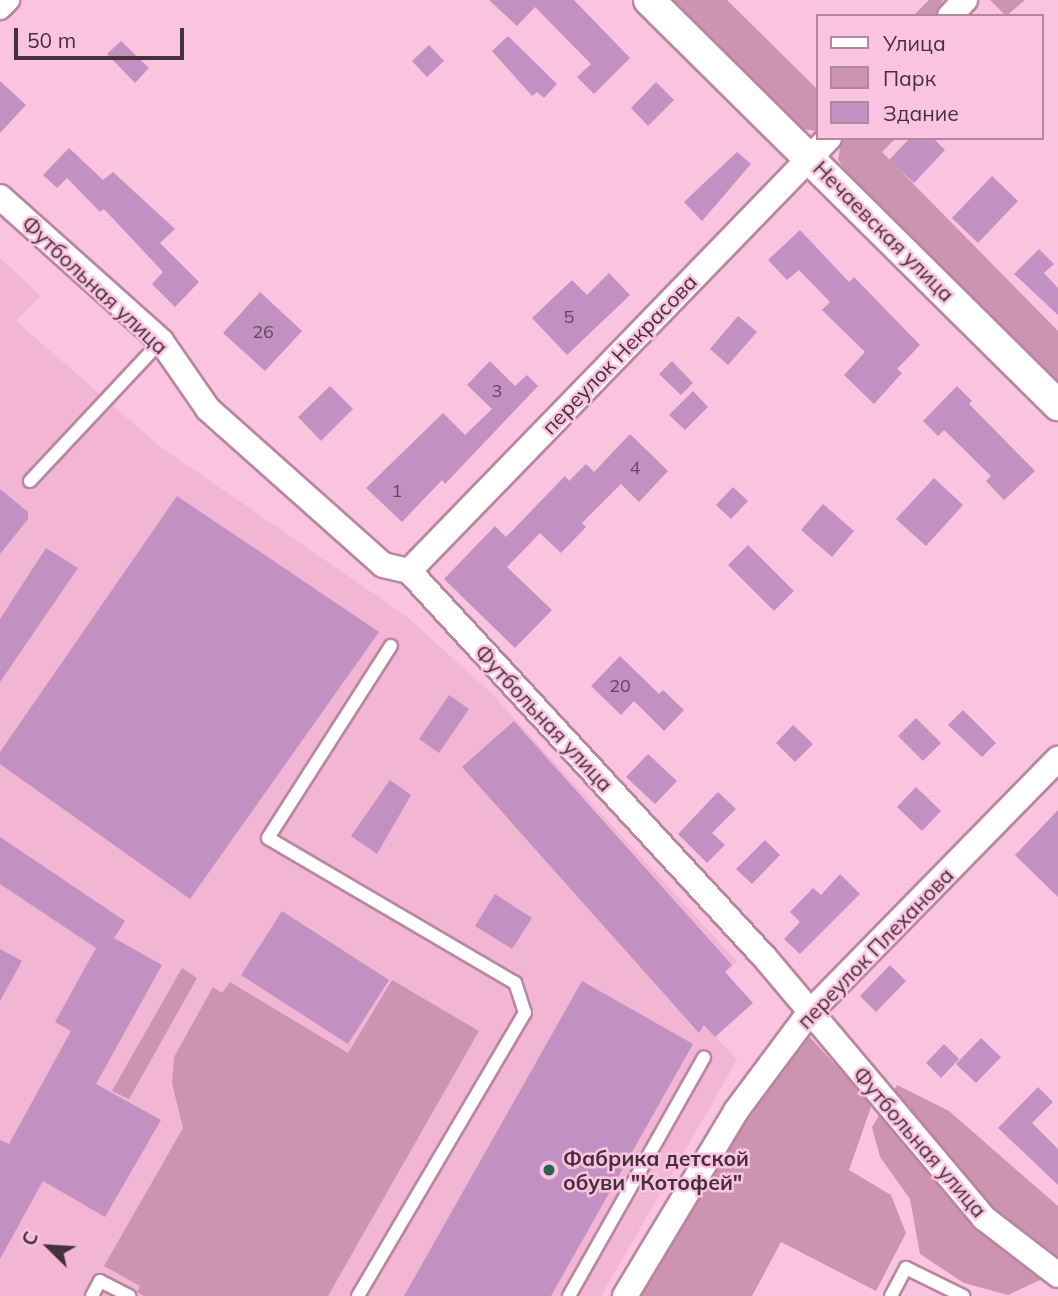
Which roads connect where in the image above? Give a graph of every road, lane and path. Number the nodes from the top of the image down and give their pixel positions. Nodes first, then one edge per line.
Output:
1 (7, 0) edge
2 (649, 0) edge
3 (965, 0) edge
4 (0, 7) edge
5 (952, 14) edge
6 (820, 148) edge
7 (0, 197) edge
8 (161, 341) junction
9 (1058, 405) edge
10 (30, 481) dead end
11 (410, 571) junction
12 (391, 646) dead end
13 (1058, 759) edge
14 (809, 1013) junction
15 (704, 1057) dead end
16 (1058, 1275) edge
17 (92, 1296) edge
18 (129, 1296) edge
19 (358, 1296) edge
20 (569, 1296) edge
21 (625, 1296) edge
22 (891, 1296) edge
23 (963, 1296) edge

1 - 4 street
2 - 6 street, Нечаевская улица
3 - 5 street
6 - 9 street, Нечаевская улица
6 - 11 street, переулок Некрасова
7 - 8 street, Футбольная улица
8 - 10 lane
8 - 11 street, Футбольная улица
11 - 14 street, Футбольная улица
12 - 19 lane
13 - 14 street, переулок Плеханова
14 - 16 street, Футбольная улица
14 - 21 street, переулок Плеханова
15 - 20 lane
17 - 18 lane
22 - 23 lane

